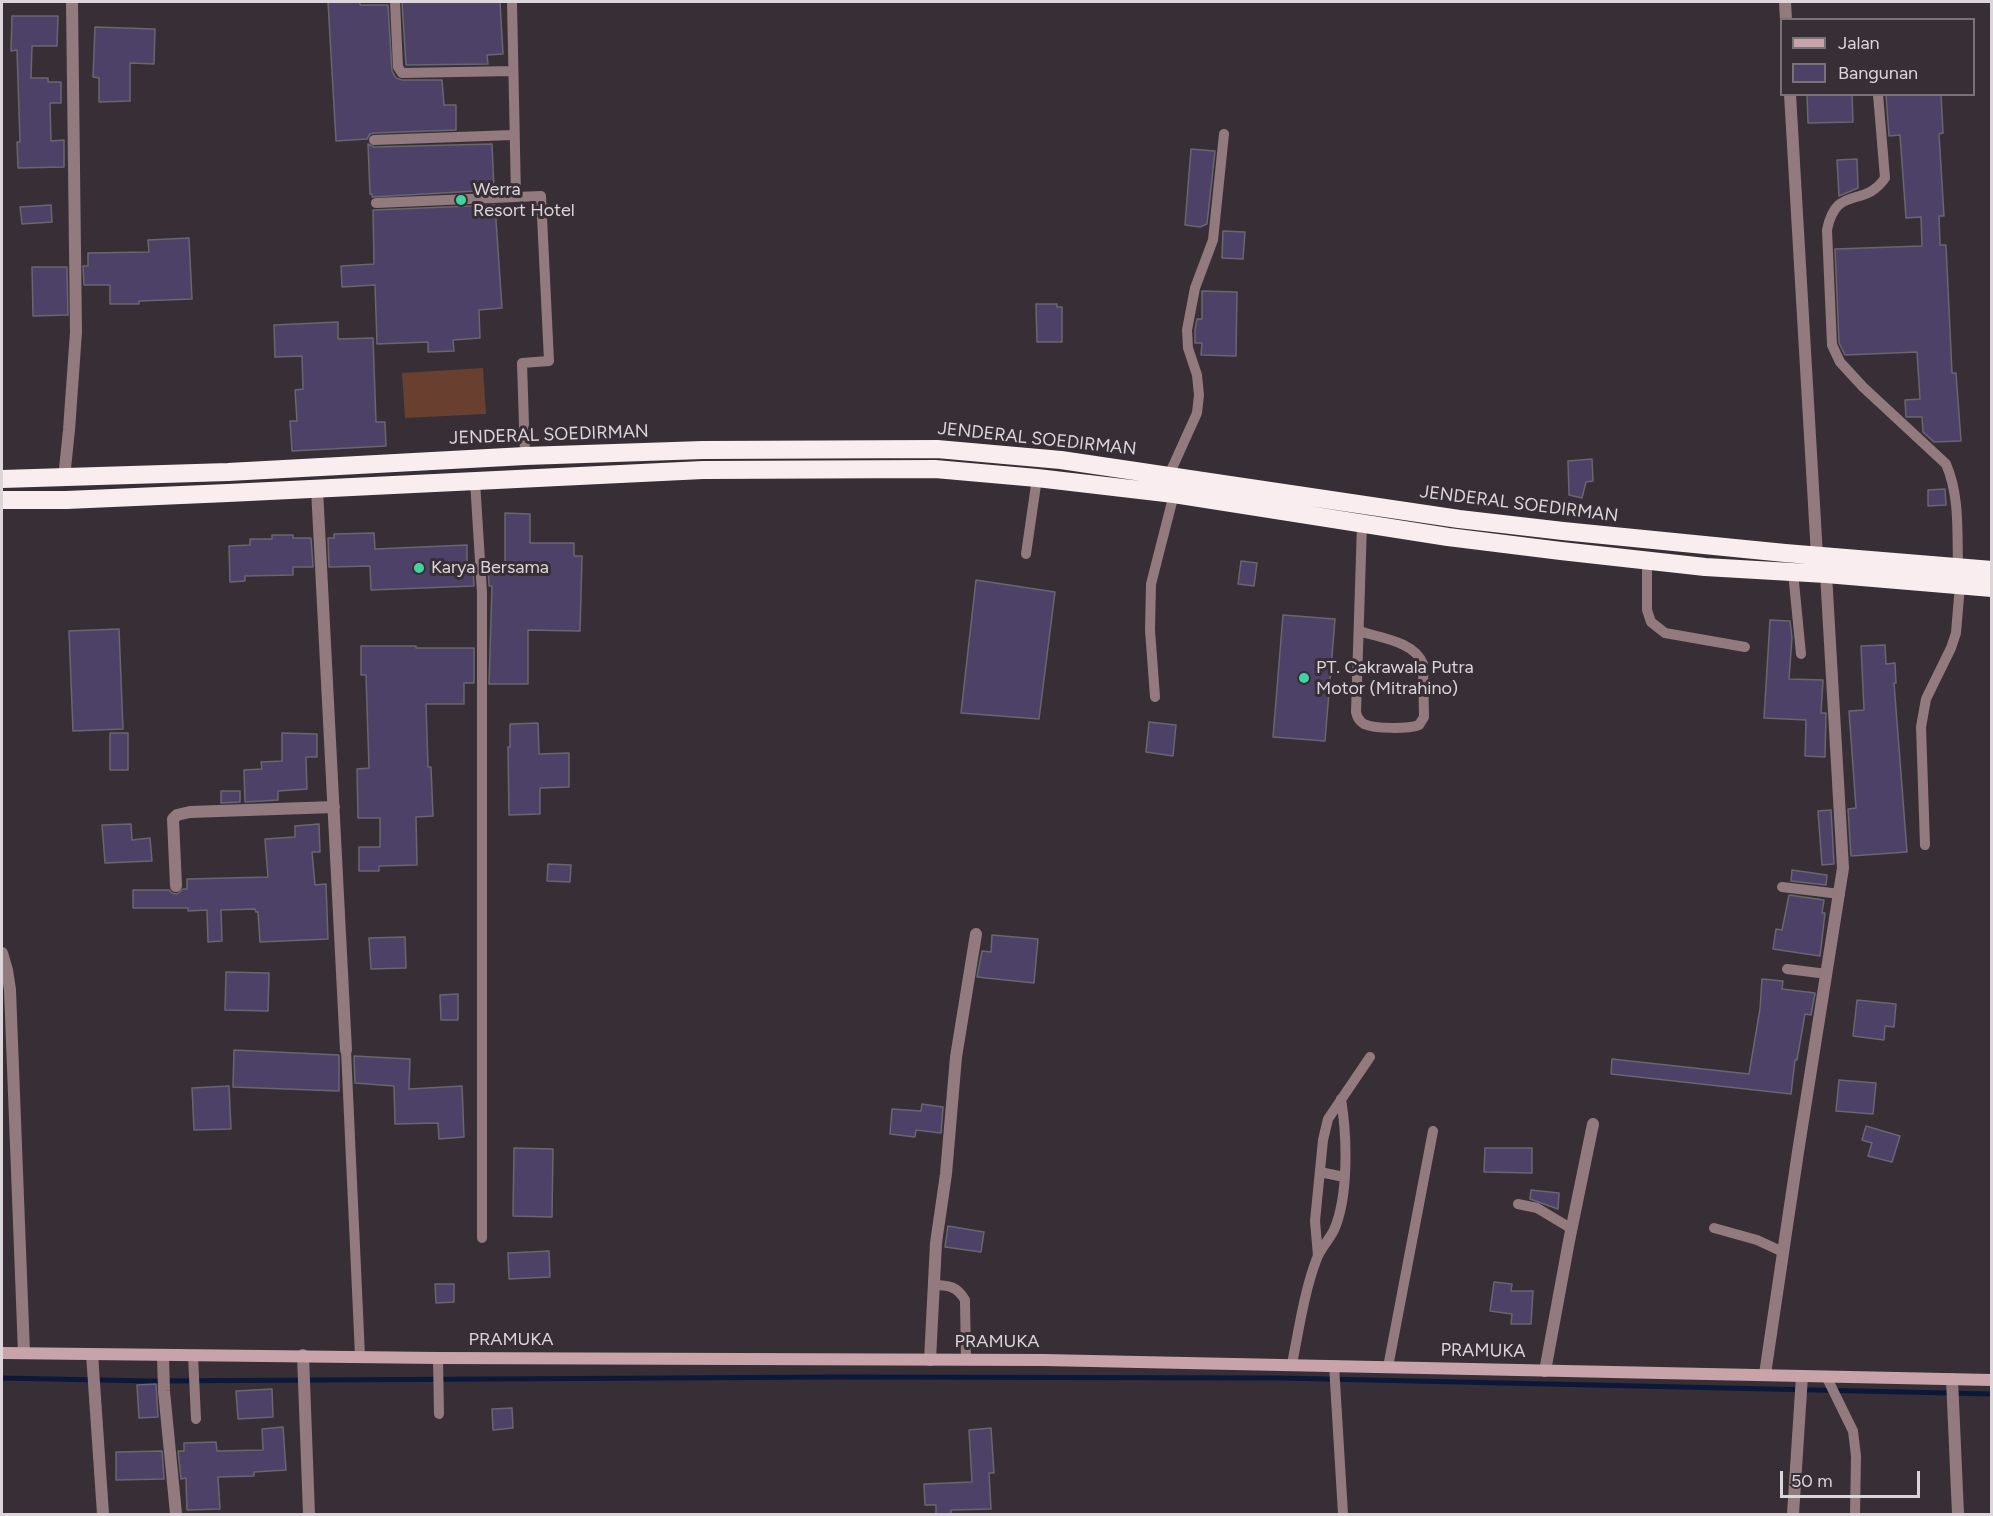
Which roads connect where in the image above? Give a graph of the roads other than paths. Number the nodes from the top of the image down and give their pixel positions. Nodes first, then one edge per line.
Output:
1 (72, 2) edge
2 (395, 2) edge
3 (512, 2) edge
4 (1785, 2) edge
5 (1786, 18) edge
6 (513, 71) junction
7 (1790, 96) edge
8 (1878, 96) edge
9 (1224, 134) dead end
10 (513, 135) junction
11 (374, 140) dead end
12 (516, 197) junction
13 (376, 203) dead end
14 (525, 456) junction
15 (1169, 476) junction
16 (63, 478) junction
17 (1038, 478) junction
18 (2, 479) edge
19 (475, 481) junction
20 (318, 489) junction
21 (1174, 494) junction
22 (2, 500) edge
23 (1362, 524) junction
24 (1026, 554) dead end
25 (1817, 556) junction
26 (1647, 560) junction
27 (1992, 570) edge
28 (1793, 572) junction
29 (1826, 574) junction
30 (1959, 576) junction
31 (1992, 588) edge
32 (1359, 631) junction
33 (1744, 647) dead end
34 (1801, 654) dead end
35 (1155, 697) dead end
36 (334, 807) junction
37 (1925, 845) dead end
38 (176, 886) dead end
39 (1782, 887) dead end
40 (1840, 894) junction
41 (976, 934) dead end
42 (2, 953) edge
43 (1786, 969) dead end
44 (1827, 974) junction
45 (346, 1050) joint
46 (1370, 1057) dead end
47 (1341, 1099) junction
48 (1593, 1124) dead end
49 (1432, 1131) dead end
50 (1320, 1172) junction
51 (1344, 1177) junction
52 (1518, 1204) dead end
53 (1714, 1228) dead end
54 (1572, 1229) junction
55 (482, 1238) dead end
56 (1783, 1252) junction
57 (1318, 1256) junction
58 (933, 1285) junction
59 (2, 1353) edge
60 (24, 1353) junction
61 (92, 1354) junction
62 (193, 1354) junction
63 (163, 1355) junction
64 (360, 1356) junction
65 (438, 1358) junction
66 (303, 1360) junction
67 (930, 1360) junction
68 (966, 1360) junction
69 (1292, 1364) junction
70 (1334, 1365) junction
71 (1388, 1367) junction
72 (1545, 1371) junction
73 (1765, 1374) junction
74 (1802, 1376) junction
75 (1826, 1376) junction
76 (1952, 1379) junction
77 (1992, 1380) edge
78 (439, 1414) dead end
79 (196, 1419) dead end
80 (103, 1515) edge
81 (176, 1515) edge
82 (309, 1515) edge
83 (1343, 1515) edge
84 (1793, 1515) edge
85 (1855, 1515) edge
86 (1958, 1515) edge

1 - 16 street
2 - 6 lane
3 - 6 lane
4 - 5 street
6 - 10 lane
7 - 25 street
8 - 30 lane
9 - 15 lane
10 - 11 lane
10 - 12 lane
12 - 13 lane
12 - 14 lane
14 - 15 highway, JENDERAL SOEDIRMAN
14 - 16 highway, JENDERAL SOEDIRMAN
15 - 25 highway, JENDERAL SOEDIRMAN
16 - 18 highway, JENDERAL SOEDIRMAN
17 - 19 highway, JENDERAL SOEDIRMAN
17 - 21 highway, JENDERAL SOEDIRMAN
17 - 24 lane
19 - 20 highway, JENDERAL SOEDIRMAN
19 - 55 lane
20 - 22 highway, JENDERAL SOEDIRMAN
20 - 36 street
21 - 23 highway, JENDERAL SOEDIRMAN
21 - 35 lane
23 - 26 highway, JENDERAL SOEDIRMAN
23 - 32 lane
25 - 30 highway, JENDERAL SOEDIRMAN
26 - 28 highway, JENDERAL SOEDIRMAN
26 - 33 lane
27 - 30 highway, JENDERAL SOEDIRMAN
28 - 29 highway, JENDERAL SOEDIRMAN
28 - 34 lane
29 - 30 highway, JENDERAL SOEDIRMAN
29 - 40 street
30 - 31 highway, JENDERAL SOEDIRMAN
30 - 37 lane
32 - 32 lane
36 - 38 street
36 - 45 street
39 - 40 lane
40 - 44 street
41 - 58 street
42 - 60 street
43 - 44 lane
44 - 56 street
45 - 64 lane
46 - 47 lane
47 - 50 lane
47 - 51 lane
48 - 54 street
49 - 71 lane
50 - 51 lane
50 - 57 lane
51 - 57 lane
52 - 54 lane
53 - 56 lane
54 - 72 street
56 - 73 street
57 - 69 lane
58 - 67 street
58 - 68 lane
59 - 60 street, PRAMUKA
60 - 61 street, PRAMUKA
61 - 63 street, PRAMUKA
61 - 80 street
62 - 63 street, PRAMUKA
62 - 66 street, PRAMUKA
62 - 79 lane
63 - 81 street
64 - 65 street, PRAMUKA
64 - 66 street, PRAMUKA
65 - 67 street, PRAMUKA
65 - 78 lane
66 - 82 street
67 - 68 street, PRAMUKA
68 - 69 street, PRAMUKA
69 - 70 street, PRAMUKA
70 - 71 street, PRAMUKA
70 - 83 lane
71 - 72 street, PRAMUKA
72 - 73 street, PRAMUKA
73 - 74 street, PRAMUKA
74 - 75 street, PRAMUKA
74 - 84 street
75 - 76 street, PRAMUKA
75 - 85 lane
76 - 77 street, PRAMUKA
76 - 86 street

